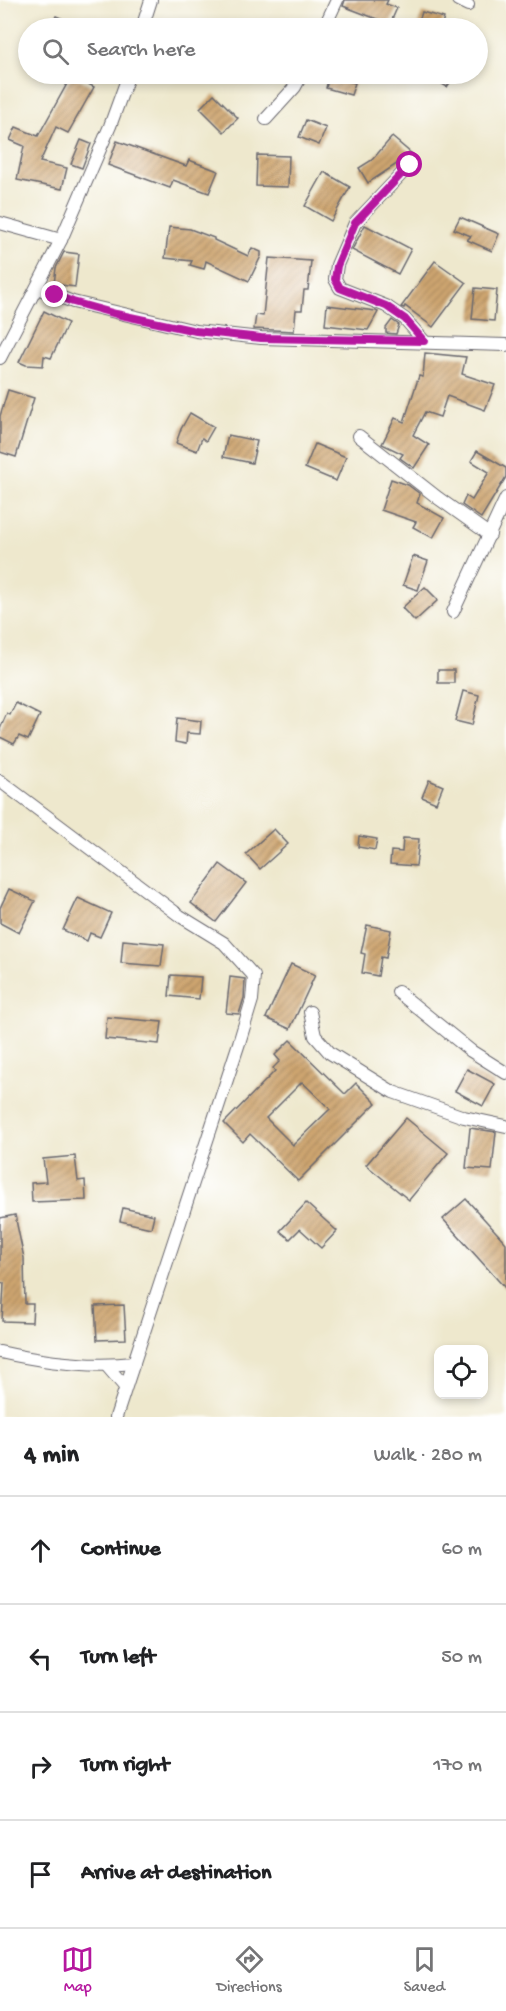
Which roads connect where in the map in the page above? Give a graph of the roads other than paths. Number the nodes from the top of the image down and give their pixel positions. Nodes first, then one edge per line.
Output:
1 (151, 0) edge
2 (337, 0) edge
3 (145, 18) edge
4 (329, 18) edge
5 (125, 84) edge
6 (297, 84) edge
7 (266, 119) dead end
8 (410, 165) dead end
9 (0, 223) edge
10 (61, 240) junction
11 (37, 288) junction
12 (424, 341) junction
13 (506, 345) edge
14 (0, 358) edge
15 (359, 436) dead end
16 (506, 498) edge
17 (490, 535) junction
18 (453, 612) dead end
19 (0, 781) edge
20 (398, 992) dead end
21 (310, 1012) dead end
22 (506, 1073) edge
23 (506, 1126) edge
24 (0, 1352) edge
25 (134, 1363) junction
26 (107, 1366) junction
27 (125, 1387) junction
28 (116, 1417) edge

1 - 3 street
2 - 4 street
5 - 10 street
6 - 7 street
8 - 12 street
9 - 10 street
10 - 11 street
11 - 12 street
11 - 14 street
12 - 13 street
15 - 17 street
16 - 17 street
17 - 18 street
19 - 25 street
20 - 22 street
21 - 23 street
24 - 26 street
25 - 26 street
25 - 27 street
26 - 27 street
27 - 28 street

